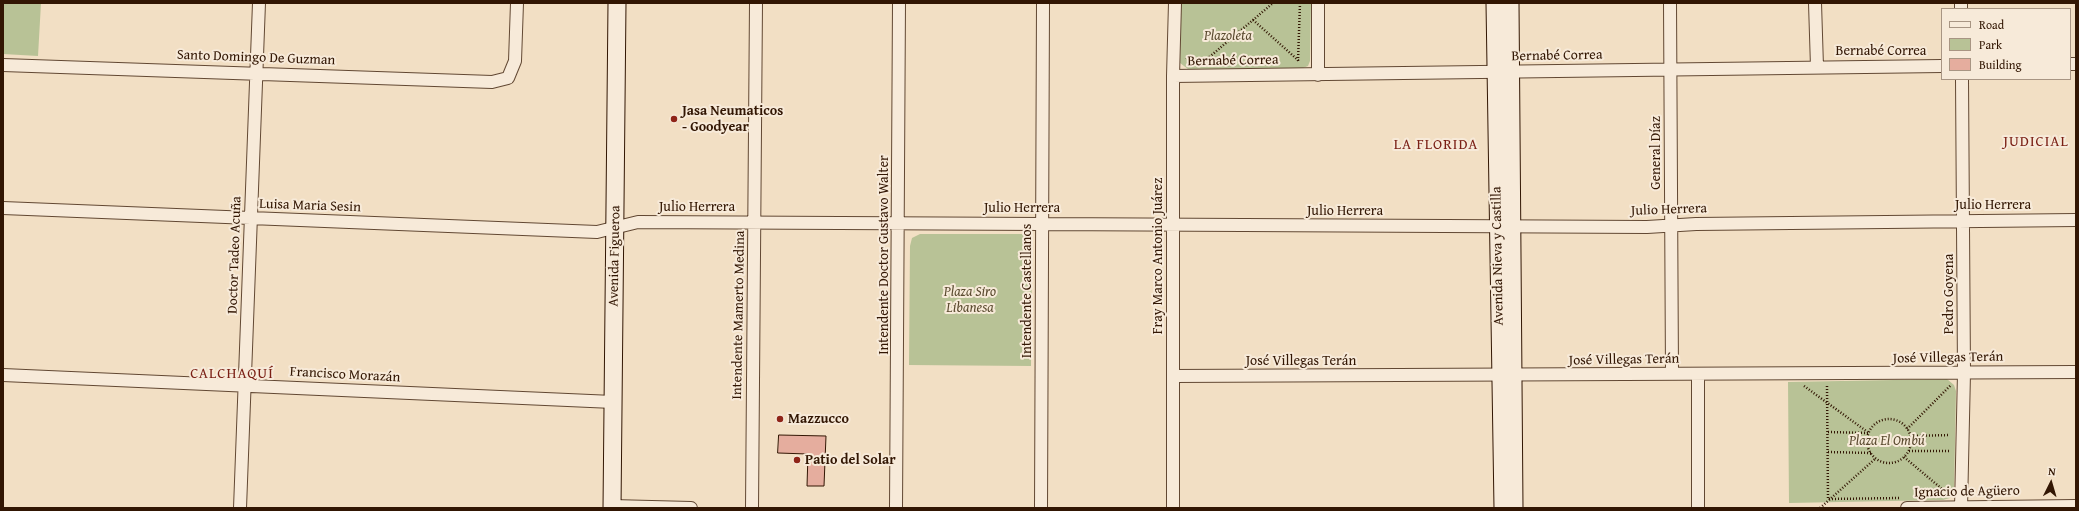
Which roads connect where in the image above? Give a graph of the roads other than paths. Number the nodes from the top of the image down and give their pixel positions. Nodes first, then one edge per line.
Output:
1 (259, 3) edge
2 (517, 3) edge
3 (617, 3) edge
4 (756, 3) edge
5 (899, 3) edge
6 (1042, 3) edge
7 (1175, 3) edge
8 (1318, 3) edge
9 (1495, 3) edge
10 (1510, 3) edge
11 (1670, 3) edge
12 (1815, 3) edge
13 (3, 65) edge
14 (1941, 66) edge
15 (1817, 67) junction
16 (1670, 70) junction
17 (257, 72) junction
18 (1503, 72) junction
19 (1318, 75) junction
20 (1173, 76) junction
21 (1962, 80) edge
22 (3, 208) edge
23 (251, 218) junction
24 (1964, 220) junction
25 (2076, 220) edge
26 (756, 222) junction
27 (899, 223) junction
28 (1042, 223) junction
29 (1173, 225) junction
30 (1672, 225) junction
31 (1505, 226) junction
32 (615, 228) junction
33 (2076, 372) edge
34 (1964, 373) junction
35 (1672, 374) junction
36 (1698, 374) junction
37 (3, 375) edge
38 (1173, 376) junction
39 (1506, 376) junction
40 (245, 386) junction
41 (613, 402) junction
42 (1906, 503) edge
43 (2076, 506) edge
44 (612, 507) edge
45 (240, 508) edge
46 (692, 508) edge
47 (752, 508) edge
48 (896, 508) edge
49 (1041, 508) edge
50 (1174, 508) edge
51 (1502, 508) edge
52 (1514, 508) edge
53 (1698, 508) edge
54 (1961, 508) edge

1 - 17 street, Doctor Tadeo Acuña
2 - 17 street, Santo Domingo De Guzman
3 - 32 street, Avenida Figueroa
4 - 26 street, Intendente Mamerto Medina
5 - 27 street, Intendente Doctor Gustavo Walter
6 - 28 street, Intendente Castellanos
7 - 20 street, Fray Marco Antonio Juárez
8 - 19 street
9 - 18 street, Avenida Nieva y Castilla
10 - 18 street, Avenida Nieva y Castilla
11 - 16 street, General Díaz
12 - 15 street
13 - 17 street, Santo Domingo De Guzman
14 - 15 street, Bernabé Correa
15 - 16 street, Bernabé Correa
16 - 18 street, Bernabé Correa
16 - 30 street, General Díaz
17 - 23 street, Doctor Tadeo Acuña
18 - 19 street, Bernabé Correa
18 - 31 street, Avenida Nieva y Castilla
19 - 20 street, Bernabé Correa
20 - 29 street, Fray Marco Antonio Juárez
21 - 24 street, Pedro Goyena
22 - 23 street, Luisa Maria Sesin
23 - 32 street, Luisa Maria Sesin
23 - 40 street, Doctor Tadeo Acuña
24 - 25 street, Julio Herrera
24 - 30 street, Julio Herrera
24 - 34 street, Pedro Goyena
26 - 27 street, Julio Herrera
26 - 32 street, Julio Herrera
26 - 47 street, Intendente Mamerto Medina
27 - 28 street, Julio Herrera
27 - 48 street, Intendente Doctor Gustavo Walter
28 - 29 street, Julio Herrera
28 - 49 street, Intendente Castellanos
29 - 31 street, Julio Herrera
29 - 38 street, Fray Marco Antonio Juárez
30 - 31 street, Julio Herrera
30 - 35 street, General Díaz
31 - 39 street, Avenida Nieva y Castilla
32 - 41 street, Avenida Figueroa
33 - 34 street, José Villegas Terán
34 - 36 street, José Villegas Terán
34 - 54 street, Pedro Goyena
35 - 36 street, José Villegas Terán
35 - 39 street, José Villegas Terán
36 - 53 street
37 - 40 street, Francisco Morazán
38 - 39 street, José Villegas Terán
38 - 50 street, Fray Marco Antonio Juárez
39 - 51 street, Avenida Nieva y Castilla
39 - 52 street, Avenida Nieva y Castilla
40 - 41 street, Francisco Morazán
40 - 45 street, Doctor Tadeo Acuña
41 - 44 street, Avenida Figueroa
42 - 54 street, Ignacio de Agüero
43 - 54 street, Ignacio de Agüero
44 - 46 street

